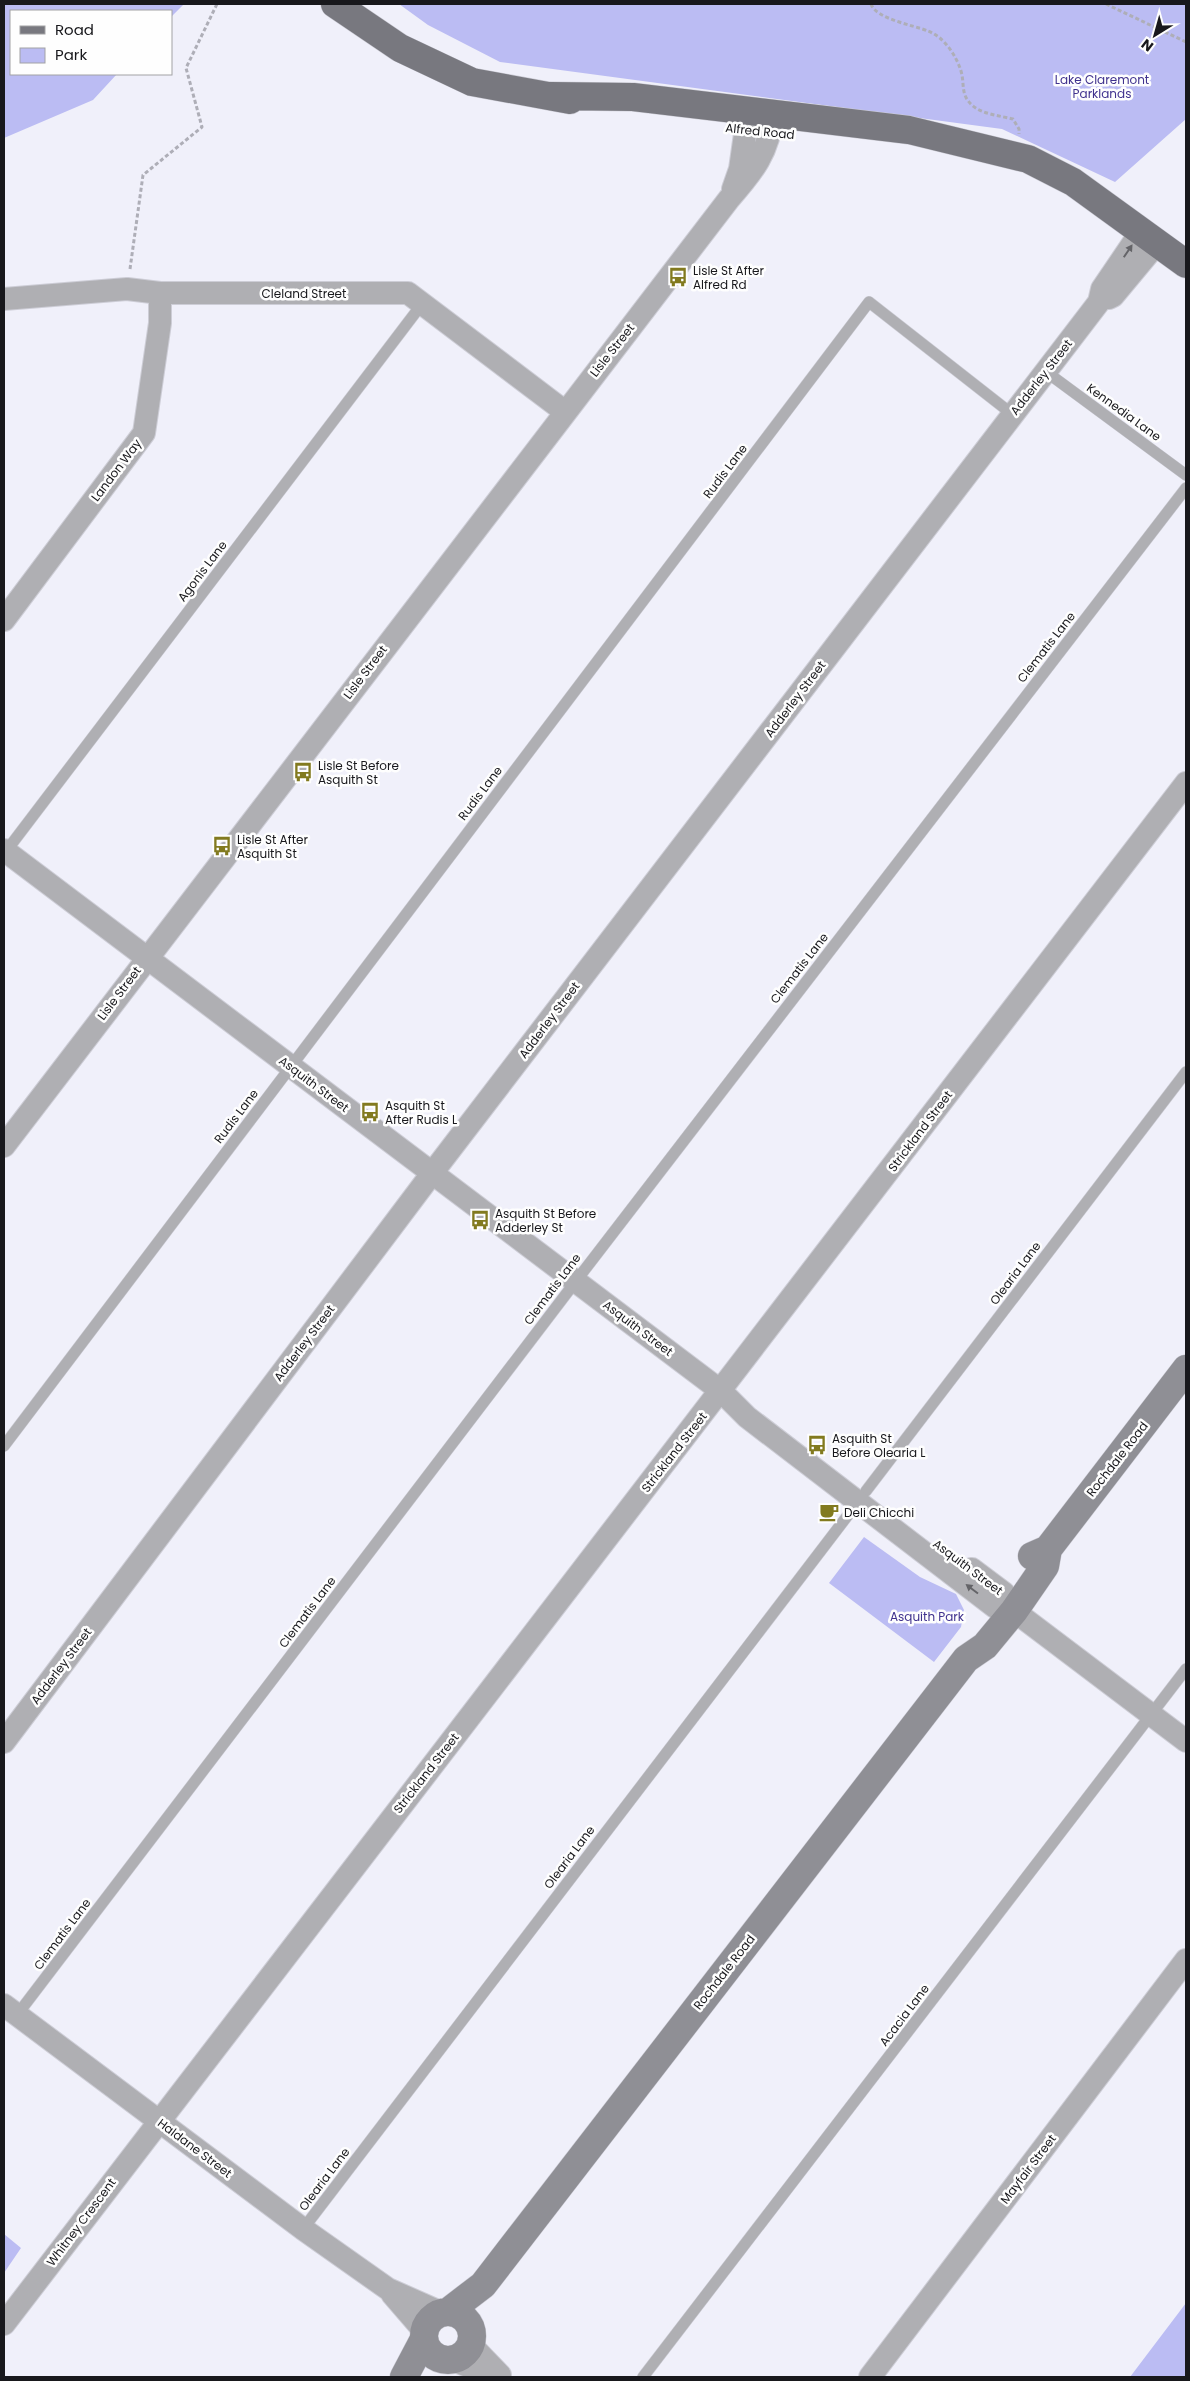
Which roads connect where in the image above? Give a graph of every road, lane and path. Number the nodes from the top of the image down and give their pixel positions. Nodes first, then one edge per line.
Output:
1 (217, 4) edge
2 (335, 4) edge
3 (871, 4) edge
4 (1106, 4) edge
5 (1186, 42) edge
6 (759, 123) junction
7 (1012, 155) junction
8 (1150, 236) junction
9 (1186, 264) edge
10 (127, 289) junction
11 (160, 293) junction
12 (4, 299) edge
13 (422, 304) junction
14 (1045, 371) junction
15 (564, 411) junction
16 (1012, 414) junction
17 (1186, 476) edge
18 (1186, 488) edge
19 (4, 620) edge
20 (1186, 783) edge
21 (5, 852) edge
22 (146, 959) junction
23 (290, 1067) junction
24 (1186, 1072) edge
25 (4, 1146) edge
26 (433, 1172) junction
27 (576, 1281) junction
28 (1186, 1370) edge
29 (721, 1391) junction
30 (4, 1446) edge
31 (862, 1496) junction
32 (1004, 1604) junction
33 (1186, 1669) edge
34 (1152, 1714) junction
35 (1186, 1741) edge
36 (4, 1742) edge
37 (1186, 1960) edge
38 (10, 2010) edge
39 (159, 2120) junction
40 (303, 2229) junction
41 (4, 2324) edge
42 (446, 2335) junction
43 (404, 2377) edge
44 (416, 2377) edge
45 (496, 2377) edge
46 (502, 2377) edge
47 (644, 2377) edge
48 (870, 2377) edge

1 - 10 path
2 - 6 main road, Alfred Road
3 - 7 path
4 - 5 path
6 - 7 main road, Alfred Road
6 - 15 street, Lisle Street
7 - 8 main road, Alfred Road
8 - 9 main road, Alfred Road
8 - 14 street, Adderley Street
10 - 11 street, Cleland Street
10 - 12 street, Cleland Street
11 - 13 street, Cleland Street
11 - 19 street, Landon Way
13 - 15 street, Cleland Street
13 - 21 lane, Agonis Lane
14 - 16 street, Adderley Street
14 - 17 lane, Kennedia Lane
15 - 22 street, Lisle Street
16 - 23 lane, Rudis Lane
16 - 26 street, Adderley Street
18 - 27 lane, Clematis Lane
20 - 29 street, Strickland Street
21 - 22 street, Asquith Street
22 - 23 street, Asquith Street
22 - 25 street, Lisle Street
23 - 26 street, Asquith Street
23 - 30 lane, Rudis Lane
24 - 31 lane, Olearia Lane
26 - 27 street, Asquith Street
26 - 36 street, Adderley Street
27 - 29 street, Asquith Street
27 - 38 lane, Clematis Lane
28 - 32 main road, Rochdale Road
29 - 31 street, Asquith Street
29 - 39 street, Strickland Street
31 - 32 street, Asquith Street
31 - 40 lane, Olearia Lane
32 - 34 street, Asquith Street
32 - 42 main road, Rochdale Road
33 - 34 lane, Acacia Lane
34 - 35 street, Asquith Street
34 - 47 lane, Acacia Lane
37 - 48 street, Mayfair Street
38 - 39 street, Haldane Street
39 - 40 street, Haldane Street
39 - 41 street, Whitney Crescent
40 - 42 street, Haldane Street
42 - 43 main road, Rochdale Road
42 - 44 main road
42 - 45 street, Haldane Street
42 - 46 street, Haldane Street

